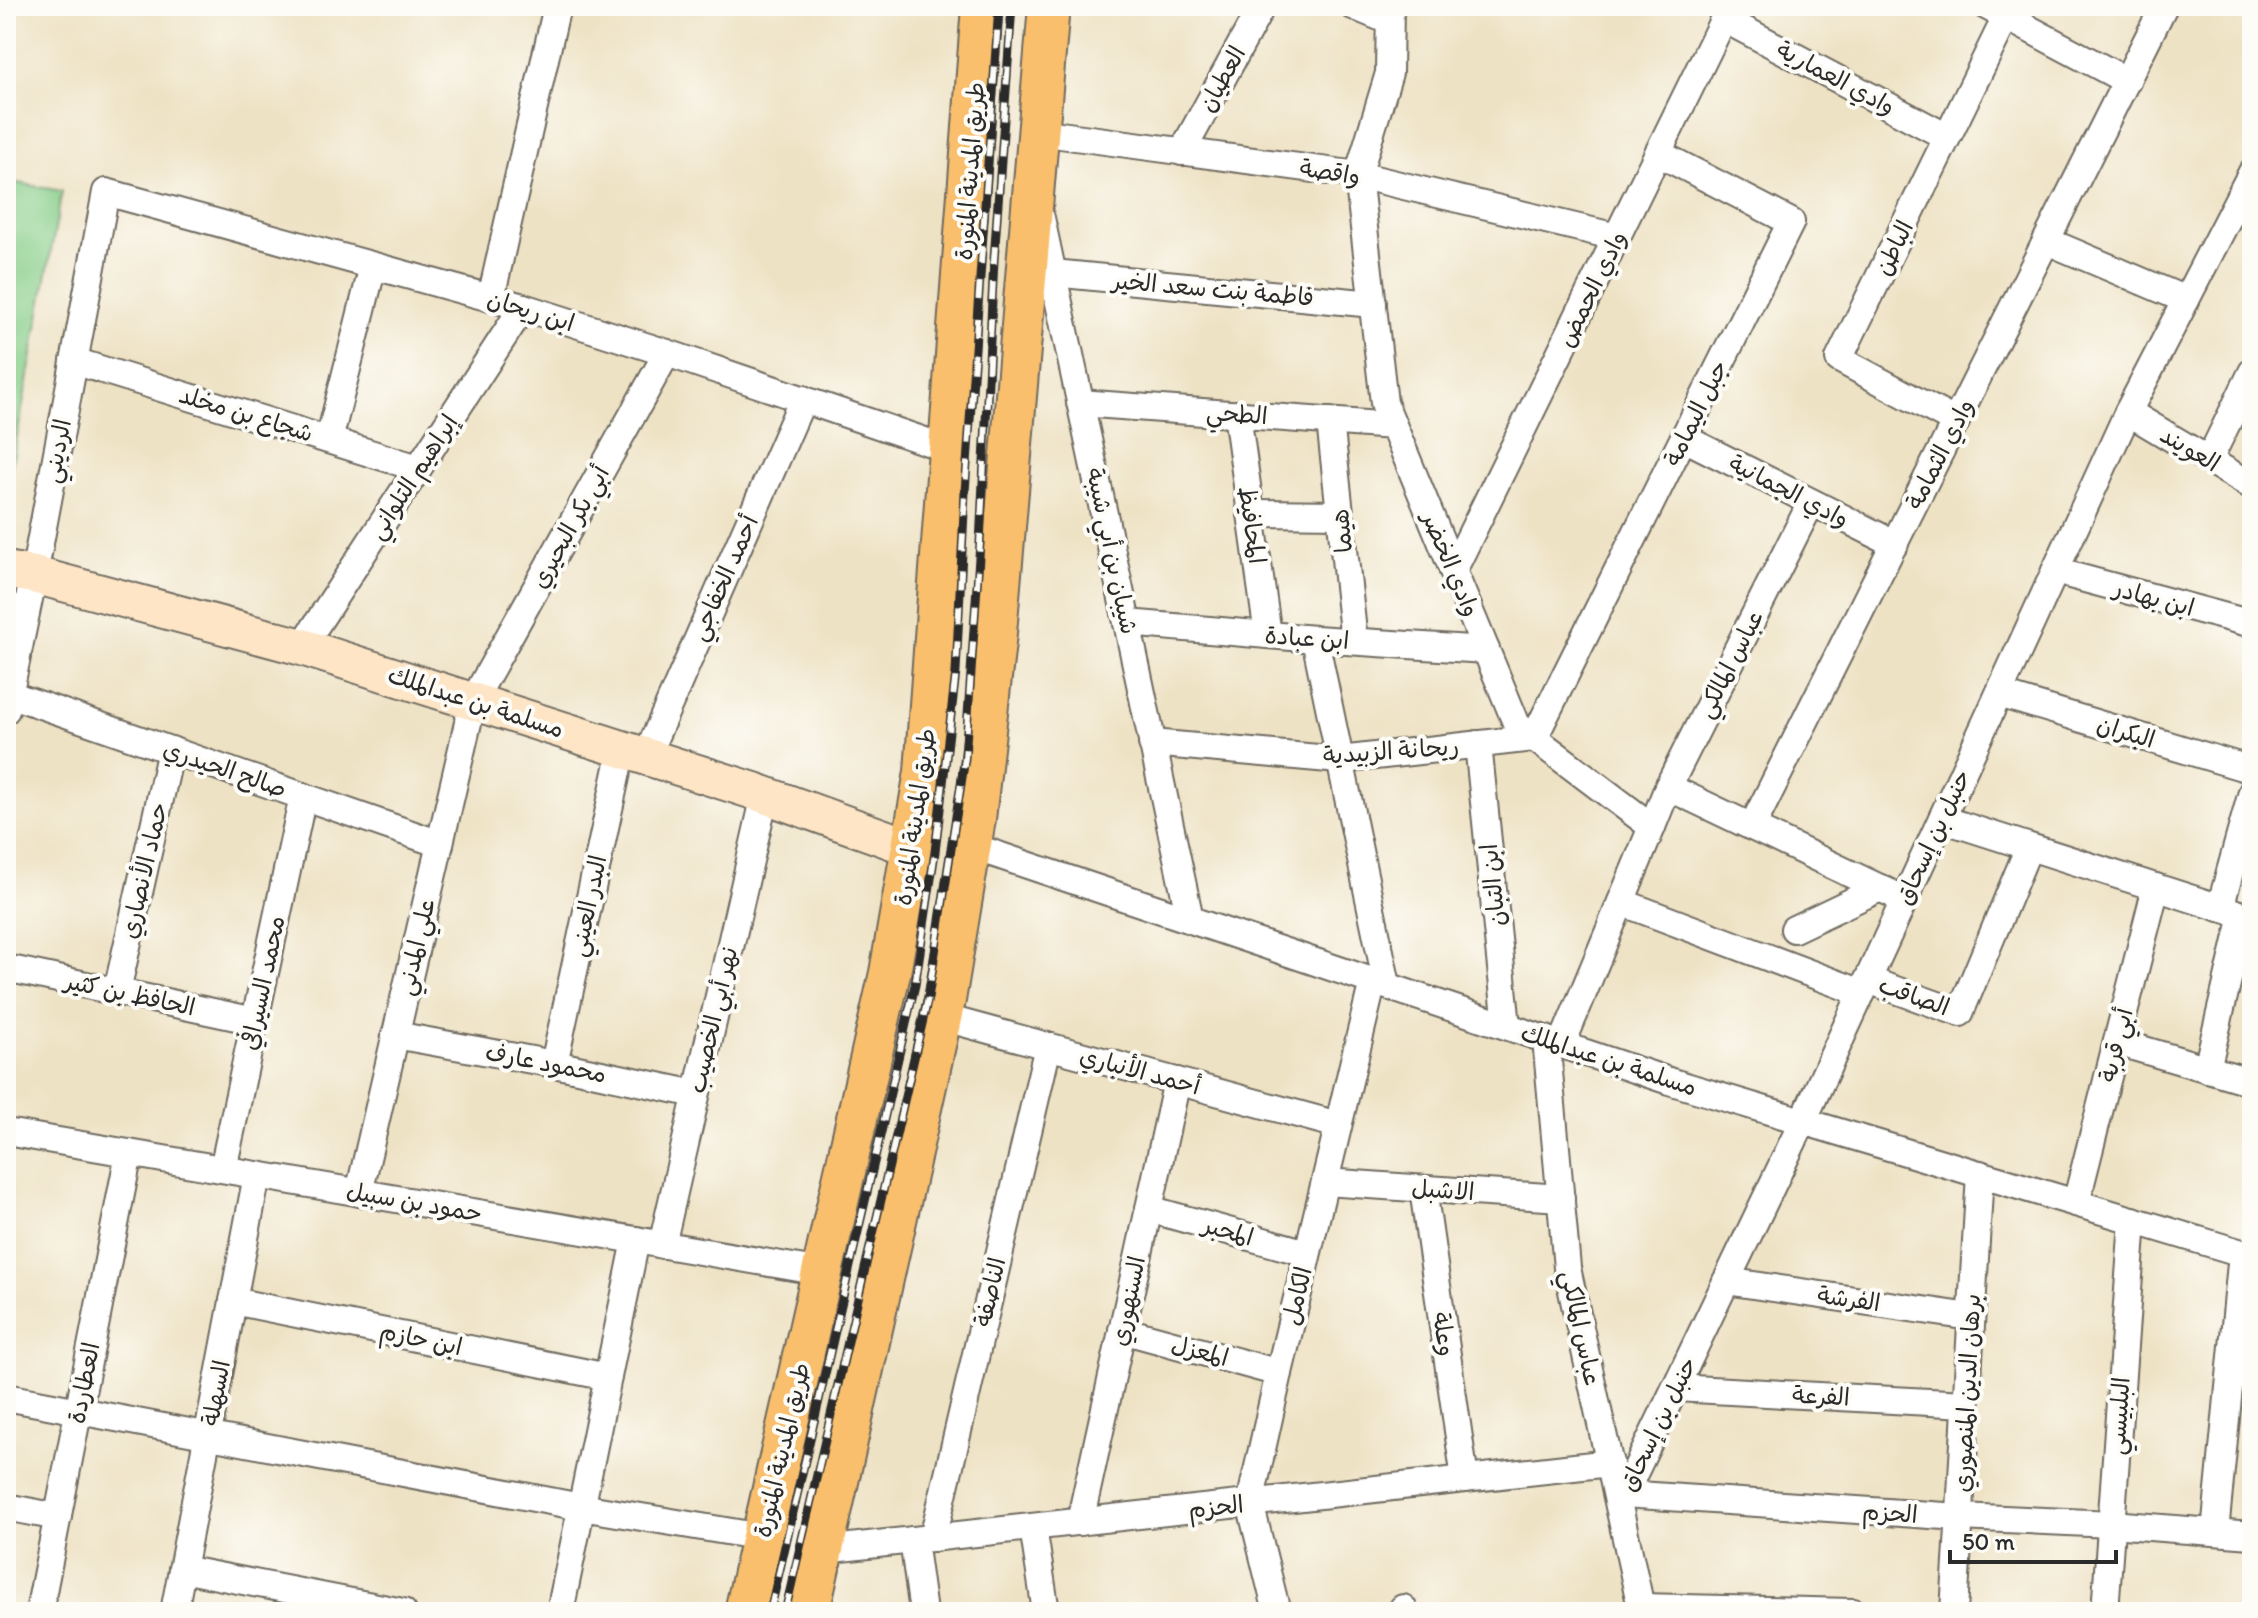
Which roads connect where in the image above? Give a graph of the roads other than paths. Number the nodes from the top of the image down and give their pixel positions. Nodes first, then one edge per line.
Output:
1 (557, 6) edge
2 (982, 6) edge
3 (1049, 6) edge
4 (1262, 6) edge
5 (1353, 6) edge
6 (2164, 6) edge
7 (1996, 11) edge
8 (1727, 13) edge
9 (1390, 14) edge
10 (2127, 81) junction
11 (1038, 132) junction
12 (1947, 137) junction
13 (1182, 152) junction
14 (1658, 153) junction
15 (2252, 172) edge
16 (1358, 175) junction
17 (1034, 183) junction
18 (106, 192) joint
19 (1617, 237) junction
20 (2047, 241) junction
21 (373, 266) junction
22 (1053, 273) junction
23 (491, 298) junction
24 (2186, 300) junction
25 (1373, 304) junction
26 (523, 307) junction
27 (667, 353) junction
28 (74, 361) junction
29 (2252, 372) edge
30 (803, 399) junction
31 (1080, 403) junction
32 (2128, 412) junction
33 (1237, 414) junction
34 (1330, 421) junction
35 (1956, 422) junction
36 (1393, 426) junction
37 (1684, 438) junction
38 (329, 440) junction
39 (951, 450) junction
40 (2209, 460) junction
41 (418, 468) junction
42 (2252, 486) edge
43 (1811, 503) junction
44 (1251, 513) junction
45 (1340, 514) junction
46 (1895, 544) junction
47 (15, 570) edge
48 (1453, 571) junction
49 (2055, 571) junction
50 (1127, 623) junction
51 (2252, 624) edge
52 (1268, 635) junction
53 (1315, 639) junction
54 (1354, 641) junction
55 (302, 647) junction
56 (1486, 650) junction
57 (1999, 694) junction
58 (473, 701) junction
59 (8, 702) edge
60 (1534, 738) junction
61 (1152, 743) junction
62 (1478, 744) junction
63 (171, 750) junction
64 (634, 753) junction
65 (1340, 760) junction
66 (2252, 770) edge
67 (1668, 787) junction
68 (2252, 792) edge
69 (765, 795) junction
70 (303, 796) junction
71 (1942, 819) junction
72 (1652, 827) junction
73 (1752, 827) junction
74 (440, 844) junction
75 (971, 846) junction
76 (2029, 847) junction
77 (912, 848) junction
78 (2156, 887) junction
79 (1880, 888) junction
80 (1905, 900) junction
81 (1621, 902) junction
82 (2238, 913) edge
83 (1190, 919) junction
84 (1794, 929) dead end
85 (6, 968) edge
86 (1380, 983) junction
87 (1865, 987) junction
88 (117, 991) junction
89 (941, 1017) junction
90 (255, 1021) junction
91 (1507, 1026) junction
92 (395, 1035) junction
93 (1554, 1042) junction
94 (2117, 1042) junction
95 (1048, 1046) junction
96 (554, 1064) junction
97 (2207, 1069) junction
98 (1177, 1081) junction
99 (2252, 1082) edge
100 (696, 1094) junction
101 (1803, 1121) junction
102 (1338, 1125) junction
103 (6, 1132) edge
104 (129, 1153) junction
105 (223, 1169) junction
106 (1980, 1174) junction
107 (257, 1175) junction
108 (1325, 1182) junction
109 (1423, 1189) junction
110 (359, 1193) junction
111 (1561, 1198) junction
112 (2076, 1203) junction
113 (1149, 1209) junction
114 (2133, 1220) junction
115 (636, 1240) junction
116 (662, 1245) junction
117 (1307, 1253) junction
118 (2247, 1255) edge
119 (822, 1272) junction
120 (1726, 1281) junction
121 (233, 1301) junction
122 (1971, 1317) junction
123 (1122, 1330) junction
124 (1279, 1373) junction
125 (608, 1377) junction
126 (1675, 1388) junction
127 (6, 1397) edge
128 (1966, 1404) junction
129 (79, 1411) junction
130 (208, 1435) junction
131 (1610, 1463) junction
132 (1465, 1479) junction
133 (1621, 1499) junction
134 (1250, 1503) junction
135 (6, 1507) edge
136 (581, 1507) junction
137 (58, 1517) junction
138 (1960, 1517) junction
139 (1080, 1522) junction
140 (2111, 1524) junction
141 (1033, 1527) junction
142 (2215, 1532) junction
143 (2252, 1535) edge
144 (762, 1537) junction
145 (923, 1539) junction
146 (823, 1550) junction
147 (182, 1569) junction
148 (1642, 1610) edge
149 (39, 1612) edge
150 (174, 1612) edge
151 (403, 1612) edge
152 (560, 1612) edge
153 (745, 1612) edge
154 (809, 1612) edge
155 (923, 1612) edge
156 (1046, 1612) edge
157 (1277, 1612) edge
158 (1853, 1612) edge
159 (1954, 1612) edge
160 (2105, 1612) edge

1 - 23 street
2 - 39 main road, طريق المدينة المنورة
3 - 11 main road
4 - 13 street, العطيان
5 - 9 street
6 - 10 street, وادي الثمامة
7 - 10 street
7 - 12 street, الباطن
8 - 12 street, وادي العمارية
8 - 14 street, وادي الحمض
9 - 16 street, وادي الخضر
10 - 20 street, وادي الثمامة
11 - 13 street, واقصة
11 - 17 main road
12 - 35 street, الباطن
13 - 16 street, واقصة
14 - 19 street, وادي الحمض
14 - 37 street, جبل اليمامة
15 - 24 street, حنبل بن إسحاق
16 - 19 street, واقصة
16 - 25 street, وادي الخضر
17 - 22 street, شيبان بن أبي شيبة
17 - 75 main road
18 - 21 street, ابن ريحان
18 - 28 street, الرديني
19 - 48 street, وادي الحمض
20 - 24 street
20 - 35 street, وادي الثمامة
21 - 23 street, ابن ريحان
21 - 38 street
22 - 25 street, فاطمة بنت سعد الخير
22 - 31 street, شيبان بن أبي شيبة
23 - 26 street, ابن ريحان
24 - 32 street, حنبل بن إسحاق
25 - 36 street, وادي الخضر
26 - 27 street, ابن ريحان
26 - 41 street, إبراهيم التلواني
27 - 30 street, ابن ريحان
27 - 58 street, أبي بكر البحيري
28 - 38 street, شجاع بن مخلد
28 - 47 street, الرديني
29 - 40 street
30 - 39 street, ابن ريحان
30 - 64 street, أحمد الخفاجي
31 - 33 street, الطحي
31 - 50 street, شيبان بن أبي شيبة
32 - 40 street, العويند
32 - 49 street, حنبل بن إسحاق
33 - 34 street, الطحي
33 - 44 street, المحافيظ
34 - 36 street, الطحي
34 - 45 street, هيما
35 - 46 street, وادي الثمامة
36 - 48 street, وادي الخضر
37 - 43 street, وادي الجمانية
37 - 60 street, جبل اليمامة
38 - 41 street, شجاع بن مخلد
39 - 77 main road, طريق المدينة المنورة
40 - 42 street, العويند
41 - 55 street, إبراهيم التلواني
43 - 46 street, وادي الجمانية
43 - 67 street, عباس المالكي
44 - 45 street
44 - 52 street, المحافيظ
45 - 54 street, هيما
46 - 73 street, وادي الثمامة
47 - 55 main road, مسلمة بن عبدالملك
47 - 59 street, الرديني
48 - 56 street, وادي الخضر
49 - 51 street, ابن بهادر
49 - 57 street, حنبل بن إسحاق
50 - 52 street, ابن عبادة
50 - 61 street, شيبان بن أبي شيبة
52 - 53 street, ابن عبادة
53 - 54 street, ابن عبادة
53 - 65 street, الكامل
54 - 56 street, ابن عبادة
55 - 58 main road, مسلمة بن عبدالملك
56 - 60 street, وادي الخضر
57 - 66 street, البكران
57 - 71 street, حنبل بن إسحاق
58 - 64 main road, مسلمة بن عبدالملك
58 - 74 street, علي المدني
59 - 63 street, صالح الحيدري
60 - 62 street, ريحانة الزبيدية
60 - 72 street, وادي الخضر
61 - 65 street, ريحانة الزبيدية
61 - 83 street, شيبان بن أبي شيبة
62 - 65 street, ريحانة الزبيدية
62 - 91 street, ابن التبان
63 - 70 street, صالح الحيدري
63 - 88 street, حماد الأنصاري
64 - 69 main road, مسلمة بن عبدالملك
64 - 96 street, البدر العيني
65 - 86 street, الكامل
67 - 72 street, عباس المالكي
67 - 73 street
68 - 82 street
69 - 77 main road, مسلمة بن عبدالملك
69 - 100 street, نهر أبي الخصيب
70 - 74 street, صالح الحيدري
70 - 90 street, محمد السيرافي
71 - 76 street
71 - 80 street, حنبل بن إسحاق
72 - 81 street
73 - 79 street
74 - 92 street, علي المدني
75 - 83 street, مسلمة بن عبدالملك
75 - 89 main road
76 - 78 street
76 - 87 street, الصاقب
77 - 119 main road, طريق المدينة المنورة
78 - 82 street
78 - 94 street, أبي قربة
79 - 80 street
79 - 84 street
80 - 87 street, حنبل بن إسحاق
81 - 87 street, الصاقب
81 - 93 street
82 - 97 street
83 - 86 street, مسلمة بن عبدالملك
85 - 88 street, الحافظ بن كثير
86 - 91 street, مسلمة بن عبدالملك
86 - 102 street, الكامل
87 - 101 street, حنبل بن إسحاق
88 - 90 street, الحافظ بن كثير
89 - 95 street, أحمد الأنباري
89 - 146 main road
90 - 105 street, محمد السيرافي
91 - 93 street, مسلمة بن عبدالملك
92 - 96 street, محمود عارف
92 - 110 street, علي المدني
93 - 101 street, مسلمة بن عبدالملك
93 - 111 street, عباس المالكي
94 - 97 street
94 - 112 street, أبي قربة
95 - 98 street, أحمد الأنباري
95 - 145 street, الناصفة
96 - 100 street, محمود عارف
97 - 99 street
98 - 102 street, أحمد الأنباري
98 - 113 street, السنهوري
100 - 116 street, نهر أبي الخصيب
101 - 106 street, مسلمة بن عبدالملك
101 - 120 street, حنبل بن إسحاق
102 - 108 street, الكامل
103 - 104 street, حمود بن سبيل
104 - 105 street, حمود بن سبيل
104 - 129 street, العطاردة
105 - 107 street, حمود بن سبيل
106 - 112 street, مسلمة بن عبدالملك
106 - 122 street, برهان الدين المنصوري
107 - 110 street, حمود بن سبيل
107 - 121 street, السهلة
108 - 109 street, الاشبل
108 - 117 street, الكامل
109 - 111 street, الاشبل
109 - 132 street, وعلة
110 - 115 street, حمود بن سبيل
111 - 131 street, عباس المالكي
112 - 114 street, مسلمة بن عبدالملك
113 - 117 street, المحبر
113 - 123 street, السنهوري
114 - 118 street, مسلمة بن عبدالملك
114 - 140 street, البلبيسي
115 - 116 street, حمود بن سبيل
115 - 125 street
116 - 119 street, حمود بن سبيل
117 - 124 street, الكامل
118 - 142 street
119 - 144 main road, طريق المدينة المنورة
120 - 122 street, الفرشة
120 - 126 street, حنبل بن إسحاق
121 - 125 street, ابن حازم
121 - 130 street, السهلة
122 - 128 street, برهان الدين المنصوري
123 - 124 street, المعزل
123 - 139 street, السنهوري
124 - 134 street, الكامل
125 - 136 street
126 - 128 street, الفرعة
126 - 133 street, حنبل بن إسحاق
127 - 129 street
128 - 138 street, برهان الدين المنصوري
129 - 130 street
129 - 137 street, العطاردة
130 - 136 street
130 - 147 street, السهلة
131 - 132 street, الحزم
131 - 133 street, عباس المالكي
132 - 134 street, الحزم
133 - 138 street, الحزم
133 - 148 street, عباس المالكي
134 - 139 street, الحزم
134 - 157 street, الكامل
135 - 137 street
136 - 144 street
136 - 152 street
137 - 149 street, العطاردة
138 - 140 street, الحزم
138 - 159 street, برهان الدين المنصوري
139 - 141 street, الحزم
140 - 142 street, الحزم
140 - 160 street, البلبيسي
141 - 145 street, الحزم
141 - 156 street
142 - 143 street, الحزم
144 - 153 main road, طريق المدينة المنورة
145 - 146 street, الحزم
145 - 155 street, الناصفة
146 - 154 main road
147 - 150 street, السهلة
147 - 151 street
148 - 158 street

